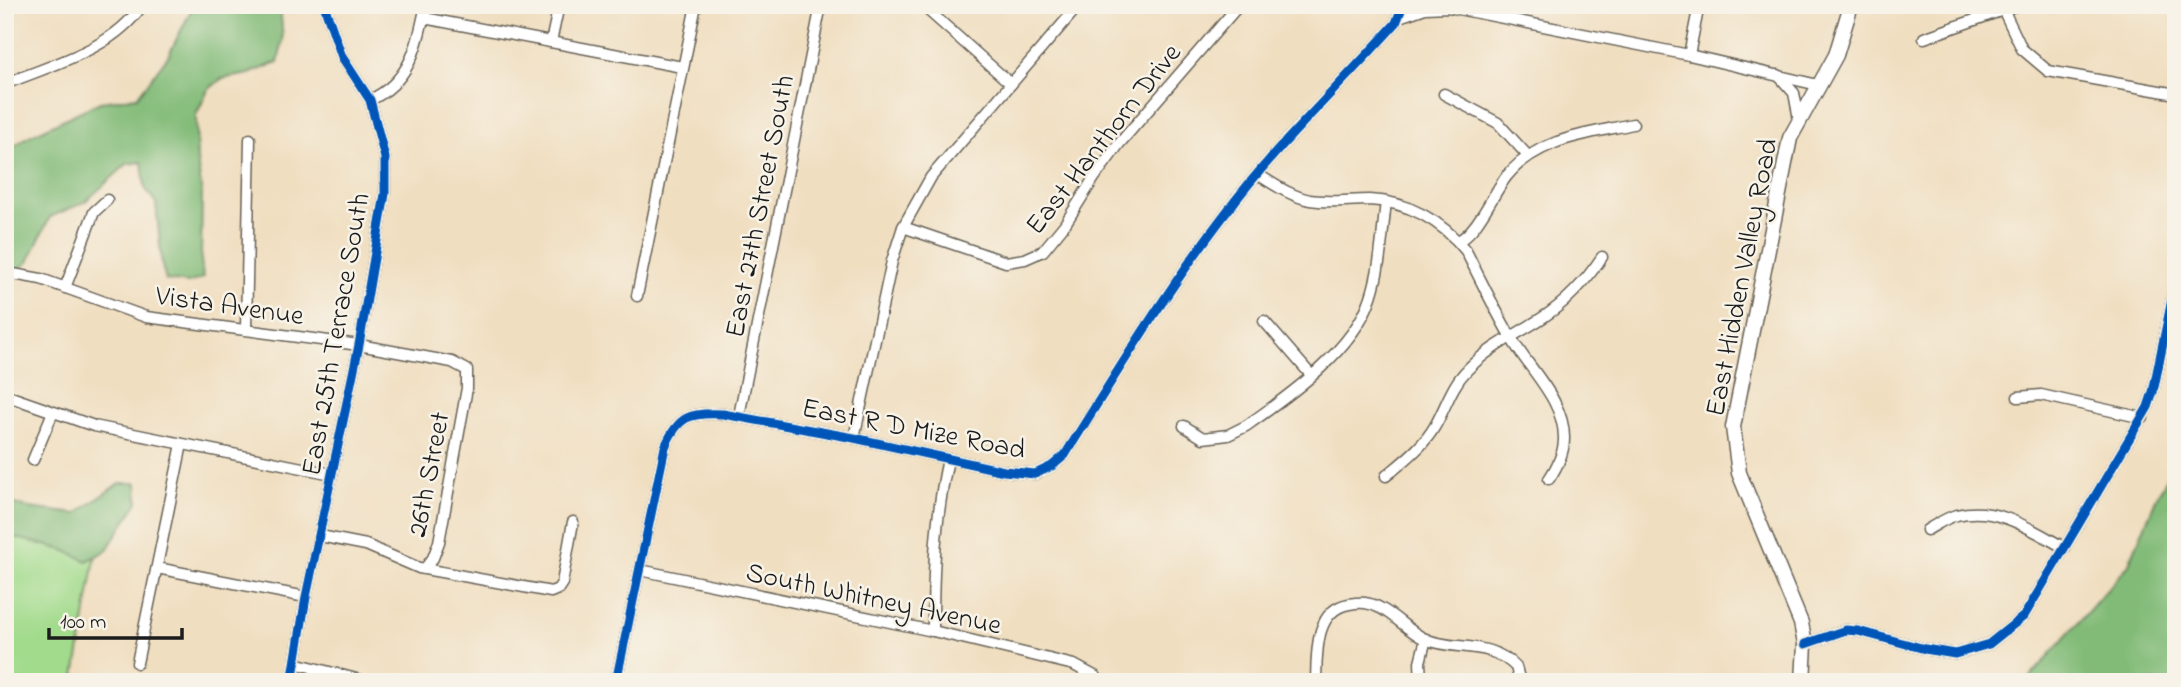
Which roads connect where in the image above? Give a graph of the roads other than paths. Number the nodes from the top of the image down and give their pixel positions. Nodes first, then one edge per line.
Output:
1 (324, 5) edge
2 (426, 5) edge
3 (559, 5) edge
4 (696, 5) edge
5 (821, 5) edge
6 (922, 5) edge
7 (1079, 5) edge
8 (1239, 5) edge
9 (1403, 5) edge
10 (1699, 5) edge
11 (1851, 5) edge
12 (2017, 5) edge
13 (140, 8) edge
14 (2002, 8) edge
15 (1399, 17) junction
16 (424, 18) junction
17 (1924, 38) dead end
18 (551, 42) junction
19 (1689, 55) junction
20 (682, 67) junction
21 (1778, 75) junction
22 (5, 84) edge
23 (1011, 84) junction
24 (1818, 85) junction
25 (1444, 94) dead end
26 (2176, 94) edge
27 (370, 100) junction
28 (1799, 119) junction
29 (1633, 124) dead end
30 (250, 139) dead end
31 (1528, 156) junction
32 (1257, 174) junction
33 (107, 200) dead end
34 (1386, 202) junction
35 (903, 227) junction
36 (1458, 241) junction
37 (1602, 257) dead end
38 (13, 274) dead end
39 (2176, 280) edge
40 (65, 288) junction
41 (637, 296) dead end
42 (1264, 321) dead end
43 (246, 329) junction
44 (1511, 337) junction
45 (359, 345) junction
46 (1311, 375) junction
47 (467, 388) joint
48 (5, 395) edge
49 (2018, 397) dead end
50 (53, 412) junction
51 (739, 416) junction
52 (2143, 418) junction
53 (1184, 426) dead end
54 (854, 438) junction
55 (182, 444) junction
56 (948, 459) junction
57 (33, 460) dead end
58 (332, 474) junction
59 (1386, 476) dead end
60 (1549, 479) dead end
61 (573, 522) dead end
62 (1927, 530) dead end
63 (320, 537) junction
64 (2065, 548) junction
65 (426, 567) junction
66 (157, 568) junction
67 (640, 570) junction
68 (306, 597) junction
69 (933, 631) junction
70 (1426, 639) junction
71 (1805, 644) junction
72 (137, 663) dead end
73 (295, 663) junction
74 (337, 675) junction
75 (1096, 677) dead end
76 (292, 682) edge
77 (304, 682) edge
78 (368, 682) edge
79 (616, 682) edge
80 (1217, 682) edge
81 (1225, 682) edge
82 (1316, 682) edge
83 (1421, 682) edge
84 (1520, 682) edge
85 (1803, 682) edge

1 - 27 street, East 25th Terrace South
2 - 16 street
3 - 18 street
4 - 20 street
5 - 51 street, East 27th Street South
6 - 23 street
7 - 23 street
8 - 35 street, East Hanthorn Drive
9 - 15 street
10 - 19 street
11 - 24 main road, East Hidden Valley Road
12 - 14 street
13 - 22 street
14 - 17 street
14 - 26 street
15 - 19 street
15 - 32 street, East R D Mize Road
16 - 18 street
16 - 27 street
18 - 20 street
19 - 21 street
20 - 41 street
21 - 24 street
21 - 28 street
23 - 35 street
24 - 28 main road, East Hidden Valley Road
25 - 31 street
27 - 45 street, East 25th Terrace South
28 - 71 main road, East Hidden Valley Road
29 - 31 street
30 - 43 street
31 - 36 street
32 - 34 street
32 - 56 street, East R D Mize Road
33 - 40 street
34 - 36 street
34 - 46 street
35 - 54 street
36 - 44 street
37 - 44 street
38 - 40 street, Vista Avenue
39 - 52 street
40 - 43 street, Vista Avenue
42 - 46 street
43 - 45 street, Vista Avenue
44 - 59 street
44 - 60 street
45 - 47 street, Vista Avenue
45 - 58 street, East 25th Terrace South
46 - 53 street
47 - 65 street, 26th Street
48 - 50 street
49 - 52 street
50 - 55 street
50 - 57 street
51 - 54 street, East R D Mize Road
51 - 67 street, East R D Mize Road
52 - 64 street
54 - 56 street, East R D Mize Road
55 - 58 street
55 - 66 street
56 - 69 street
58 - 63 street, East 25th Terrace South
61 - 65 street
62 - 64 street
63 - 65 street
63 - 68 street, East 25th Terrace South
64 - 71 street
66 - 68 street
66 - 72 street
67 - 69 street, South Whitney Avenue
67 - 79 street, East R D Mize Road
68 - 73 street, East 25th Terrace South
69 - 75 street, South Whitney Avenue
70 - 82 street
70 - 83 street
70 - 84 street
71 - 85 main road, East Hidden Valley Road
73 - 74 street
73 - 76 street, East 25th Terrace South
74 - 77 street
74 - 78 street
80 - 81 street

